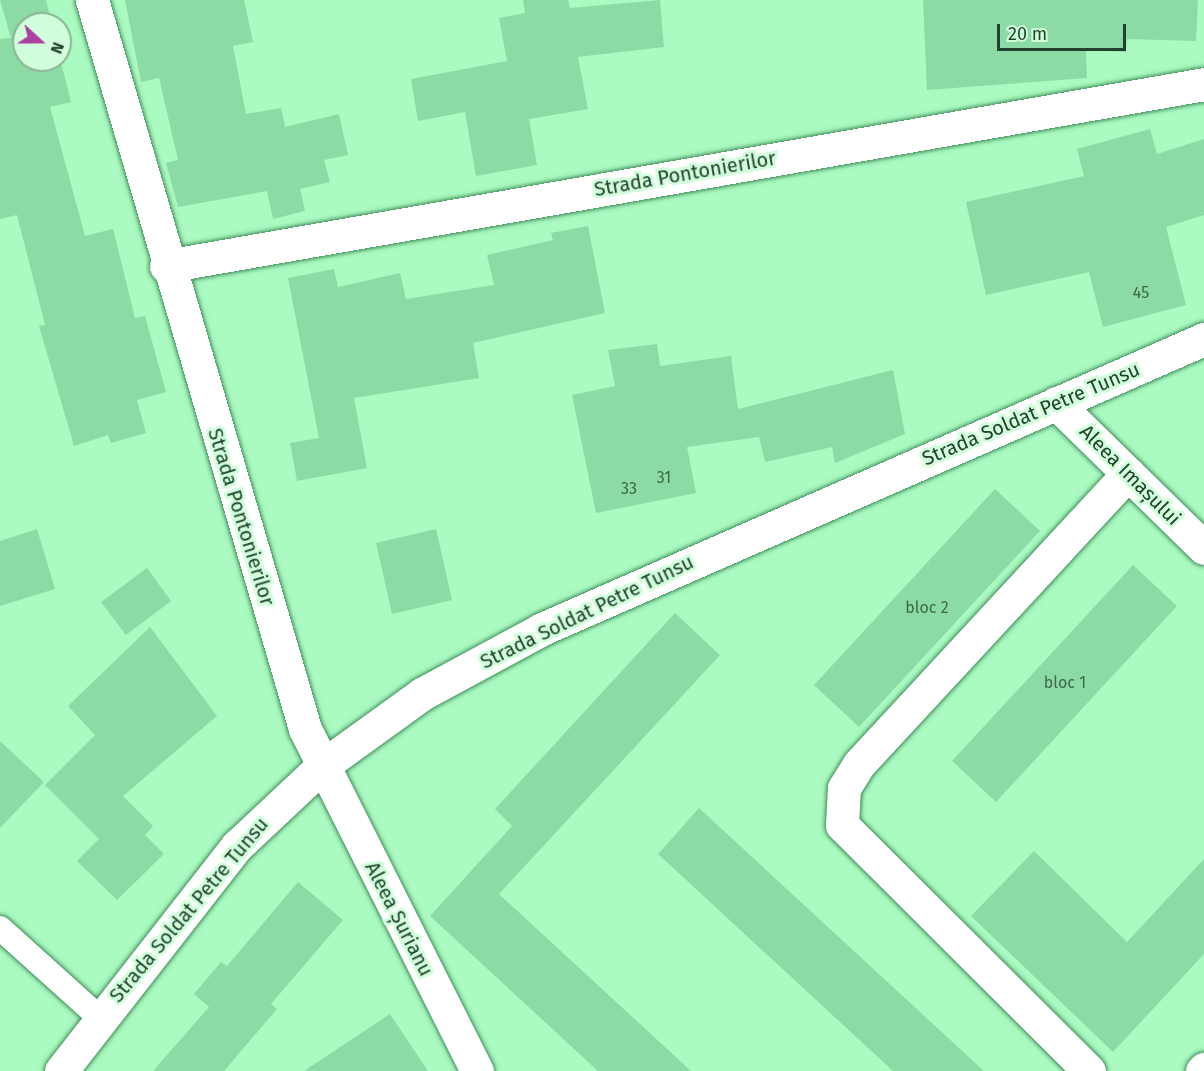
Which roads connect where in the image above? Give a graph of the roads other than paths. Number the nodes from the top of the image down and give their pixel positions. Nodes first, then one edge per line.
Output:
1 (92, 0) edge
2 (1204, 84) edge
3 (166, 266) junction
4 (1204, 339) edge
5 (1056, 403) junction
6 (1128, 474) junction
7 (1204, 548) edge
8 (321, 766) junction
9 (0, 928) edge
10 (100, 1018) junction
11 (62, 1071) edge
12 (477, 1071) edge
13 (1089, 1071) edge

1 - 3 street, Strada Pontonierilor
2 - 3 street, Strada Pontonierilor
3 - 8 street, Strada Pontonierilor
4 - 5 street, Strada Soldat Petre Tunsu
5 - 6 street, Aleea Imașului
5 - 8 street, Strada Soldat Petre Tunsu
6 - 7 street, Aleea Imașului
6 - 13 street
8 - 10 street, Strada Soldat Petre Tunsu
8 - 12 street, Aleea Șurianu
9 - 10 lane
10 - 11 street, Strada Soldat Petre Tunsu

